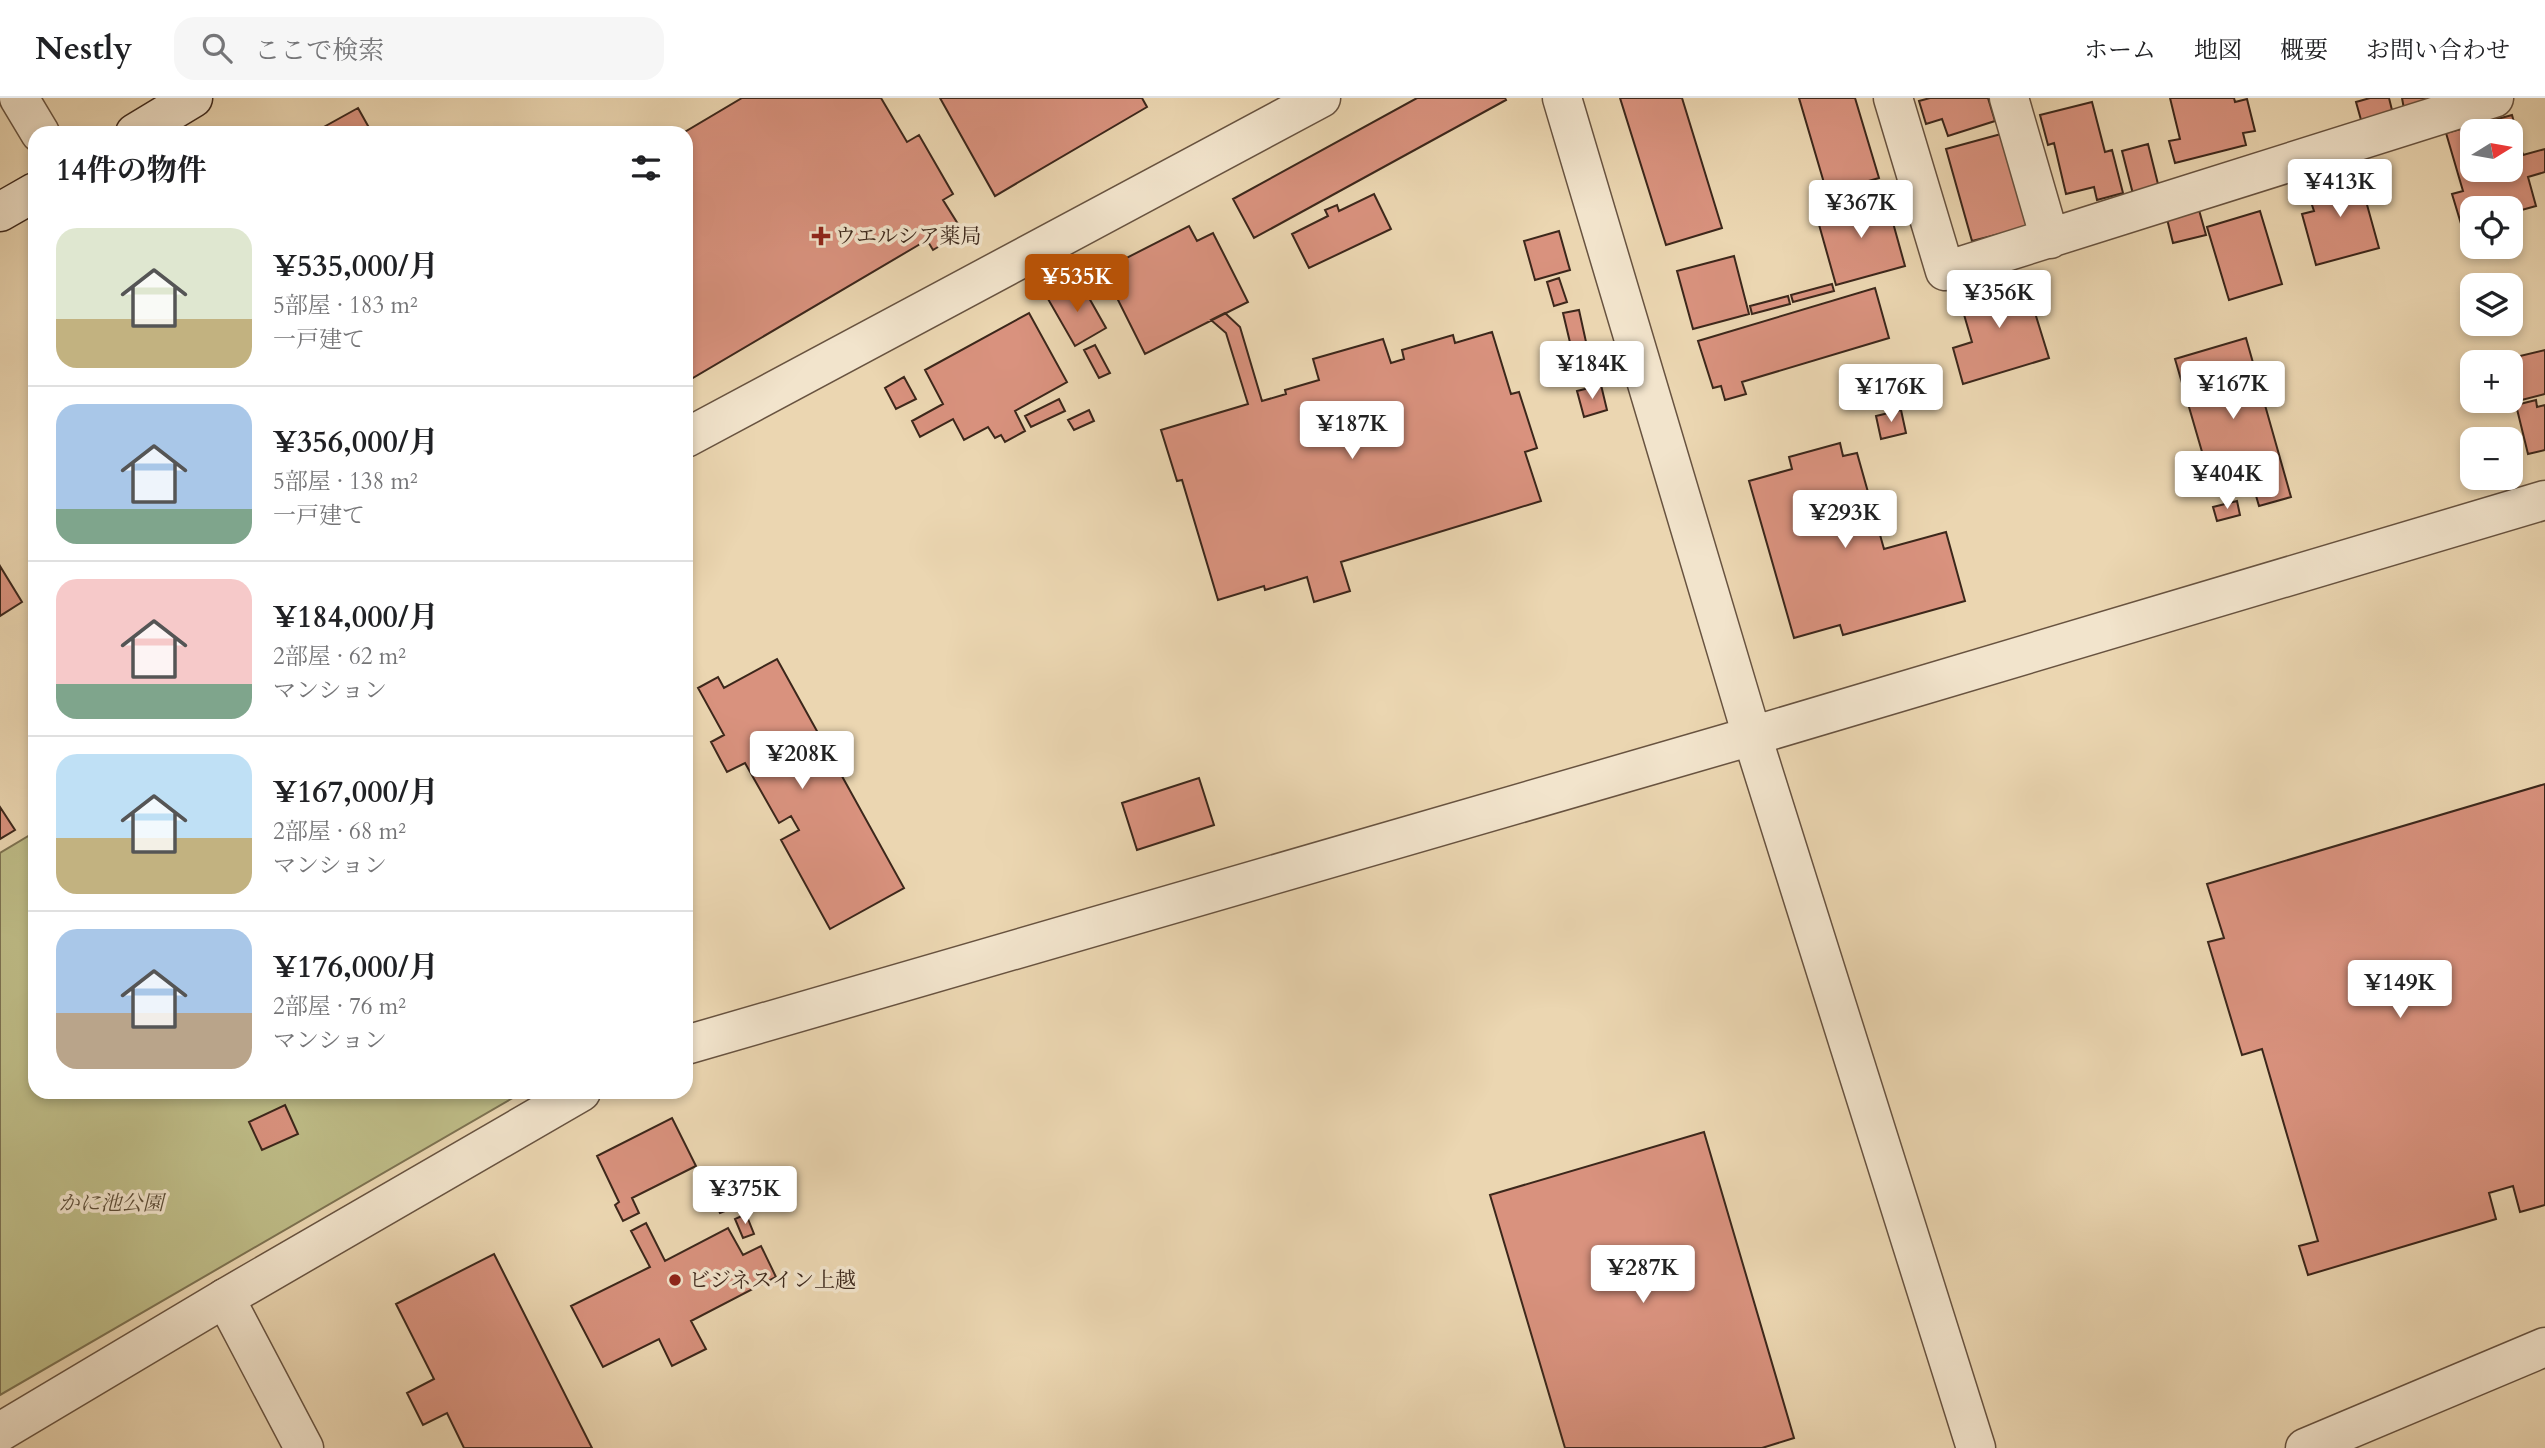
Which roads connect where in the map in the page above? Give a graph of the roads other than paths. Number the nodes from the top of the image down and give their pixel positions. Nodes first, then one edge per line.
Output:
1 (19, 98) edge
2 (193, 98) edge
3 (1321, 98) edge
4 (1562, 98) edge
5 (1893, 98) edge
6 (2009, 98) edge
7 (2494, 98) edge
8 (36, 126) edge
9 (147, 126) edge
10 (28, 196) edge
11 (0, 212) edge
12 (2050, 239) junction
13 (693, 434) edge
14 (2545, 500) edge
15 (1752, 736) junction
16 (693, 1043) edge
17 (569, 1099) edge
18 (225, 1298) junction
19 (2545, 1347) edge
20 (0, 1432) edge
21 (304, 1448) edge
22 (1976, 1448) edge
23 (2305, 1448) edge

1 - 8 street
2 - 9 street
3 - 13 street
4 - 15 street
5 - 12 street
6 - 12 street
7 - 12 street
10 - 11 street
14 - 15 street
15 - 16 street
15 - 22 street
17 - 18 street
18 - 20 street
18 - 21 street
19 - 23 street

